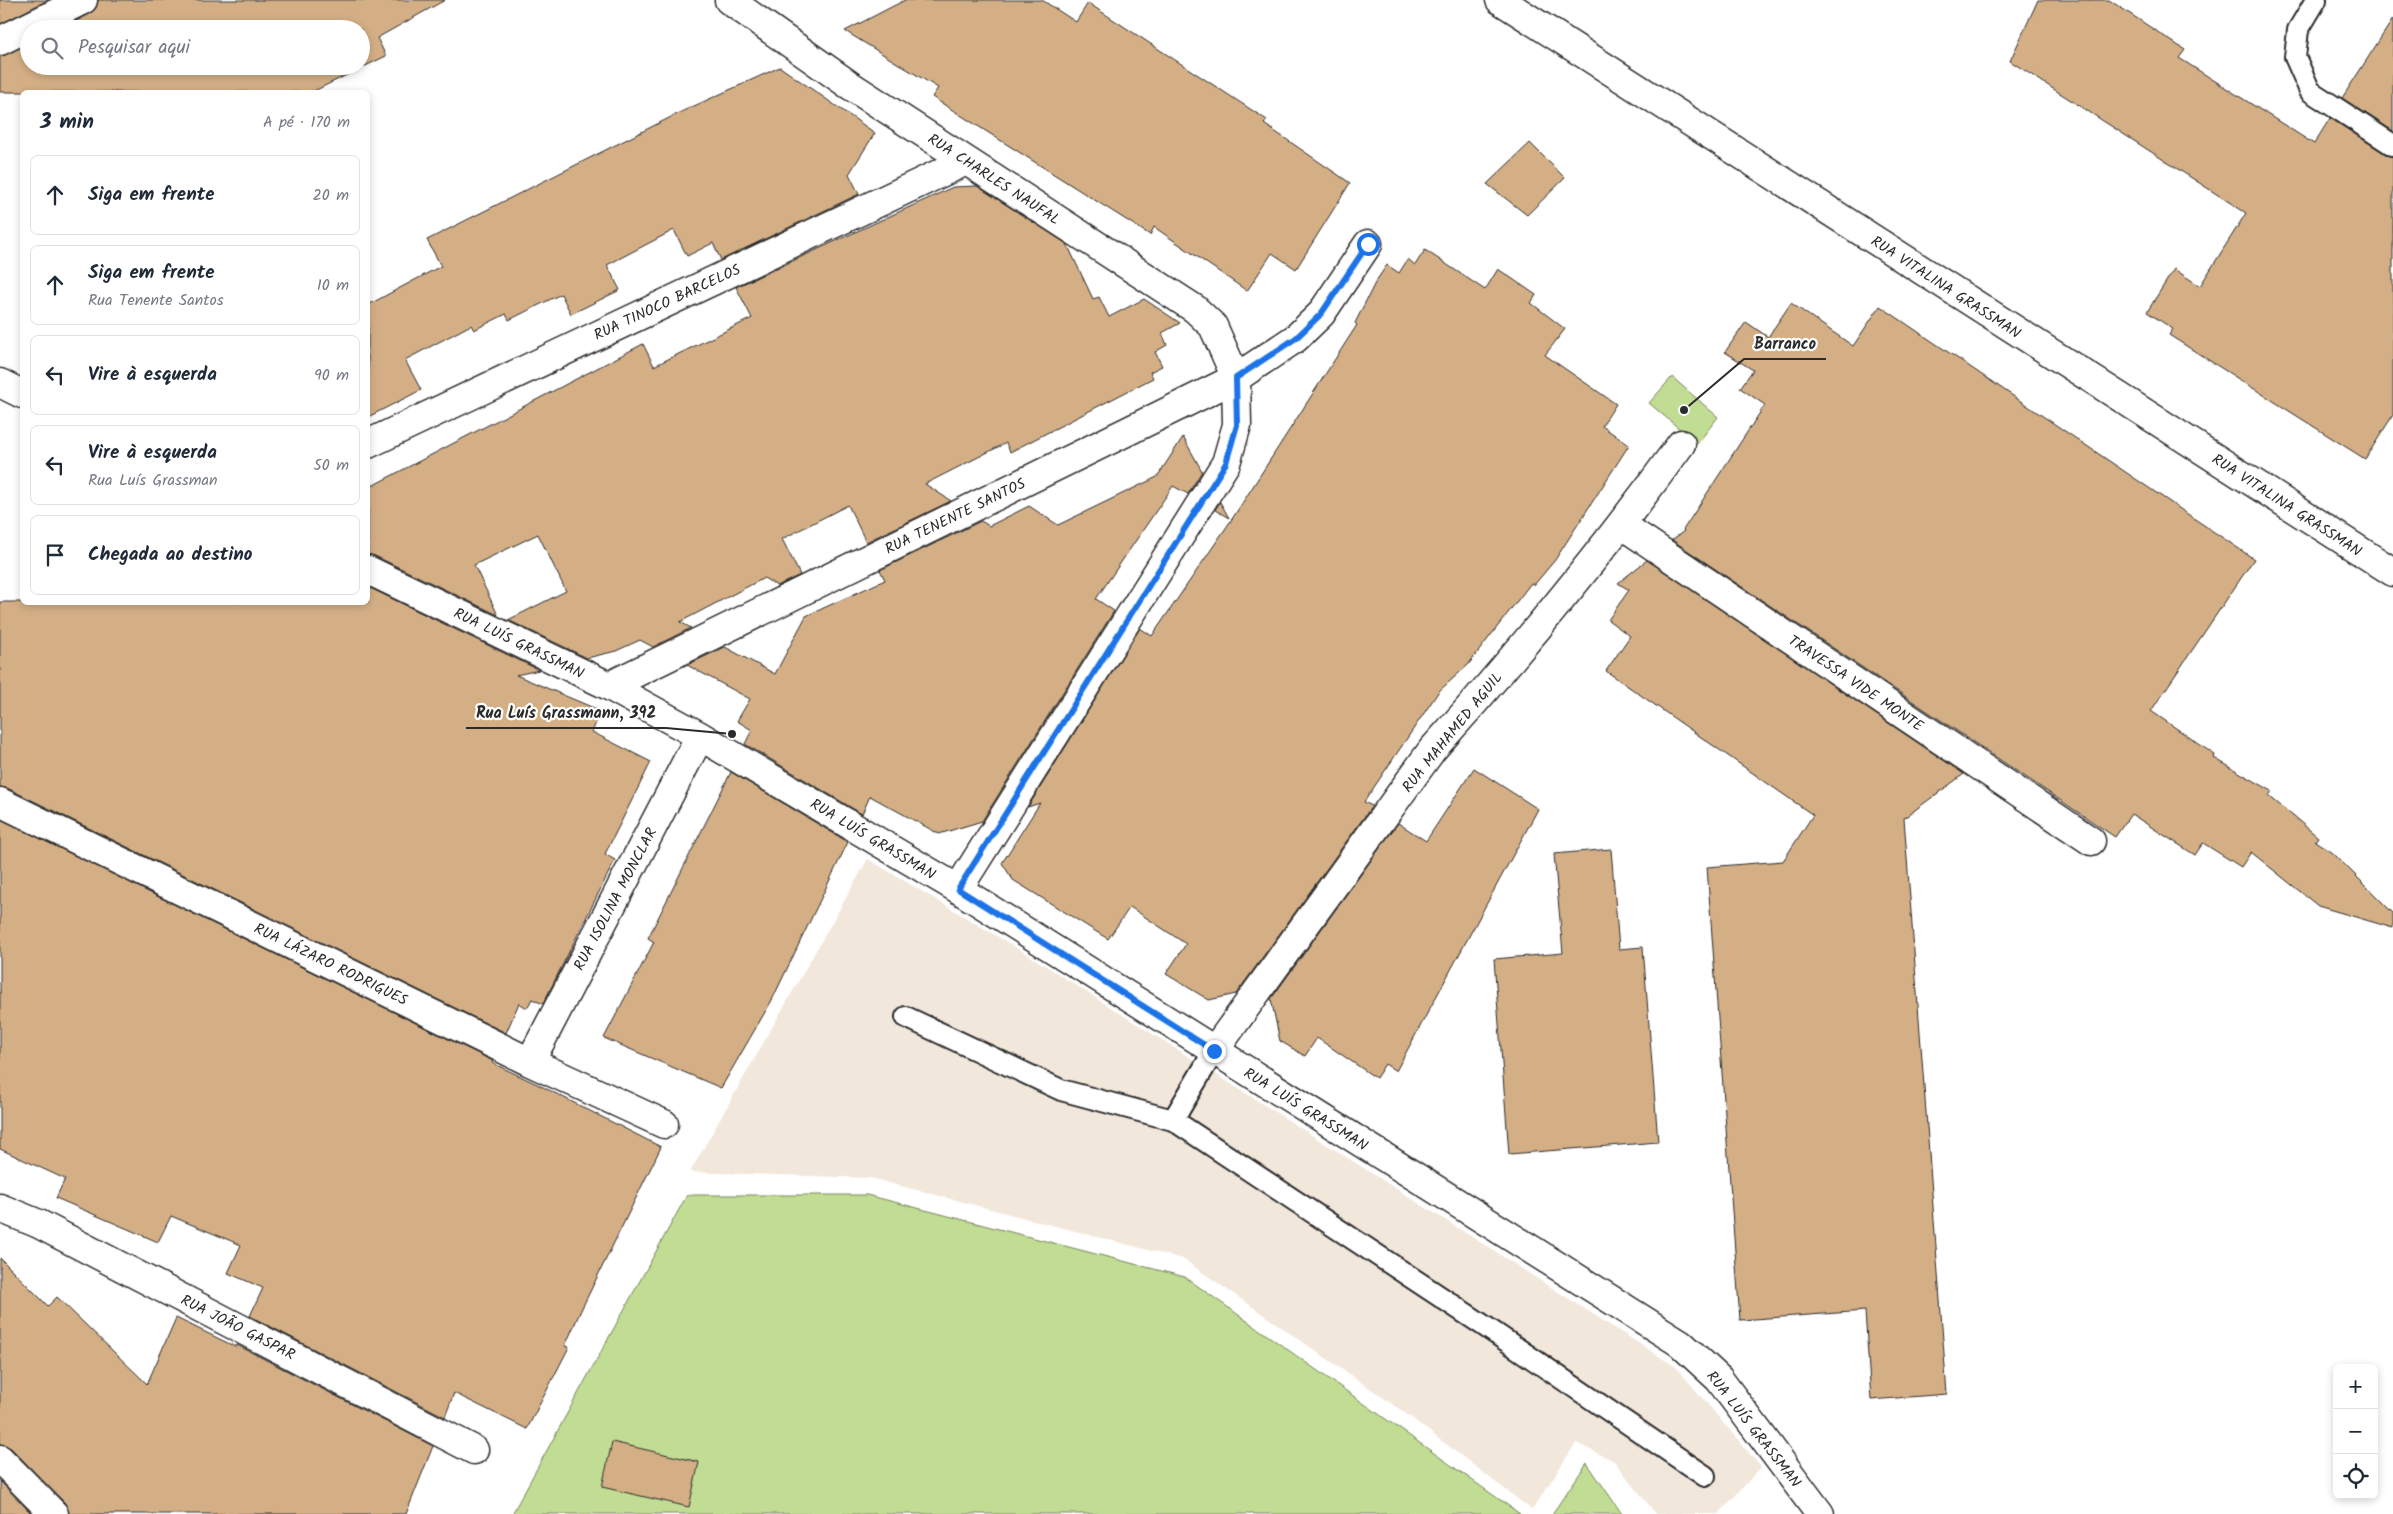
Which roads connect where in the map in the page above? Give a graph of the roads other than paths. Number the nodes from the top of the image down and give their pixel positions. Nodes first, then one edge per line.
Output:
1 (83, 0) edge
2 (729, 0) edge
3 (1500, 0) edge
4 (2316, 0) edge
5 (43, 20) edge
6 (20, 31) edge
7 (0, 41) edge
8 (2393, 145) edge
9 (966, 161) junction
10 (1368, 244) dead end
11 (1236, 378) junction
12 (0, 382) edge
13 (20, 393) edge
14 (370, 443) edge
15 (1681, 444) dead end
16 (1622, 525) junction
17 (370, 571) edge
18 (2393, 572) edge
19 (609, 686) junction
20 (700, 736) junction
21 (0, 802) edge
22 (2091, 841) dead end
23 (958, 889) junction
24 (906, 1017) dead end
25 (1214, 1051) junction
26 (530, 1062) junction
27 (1173, 1120) junction
28 (664, 1124) dead end
29 (0, 1208) edge
30 (474, 1450) dead end
31 (0, 1459) edge
32 (1705, 1476) dead end
33 (54, 1514) edge
34 (1820, 1514) edge

1 - 5 street
2 - 9 street, RUA CHARLES NAUFAL
3 - 18 street, RUA VITALINA GRASSMAN
4 - 8 lane
6 - 7 street
9 - 11 street, RUA CHARLES NAUFAL
9 - 14 street, RUA TINOCO BARCELOS
10 - 11 street, RUA TENENTE SANTOS
11 - 19 street, RUA TENENTE SANTOS
11 - 23 street
12 - 13 street
15 - 16 street, RUA MAHAMED AGUIL
16 - 22 street, TRAVESSA VIDE MONTE
16 - 25 street, RUA MAHAMED AGUIL
17 - 19 street, RUA LUÍS GRASSMAN
19 - 20 street, RUA LUÍS GRASSMAN
20 - 23 street, RUA LUÍS GRASSMAN
20 - 26 street, RUA ISOLINA MONCLAR
21 - 26 street, RUA LÁZARO RODRIGUES
23 - 25 street, RUA LUÍS GRASSMAN
24 - 27 lane
25 - 27 lane
25 - 34 street, RUA LUÍS GRASSMAN
26 - 28 street, RUA LÁZARO RODRIGUES
27 - 32 lane
29 - 30 street, RUA JOÃO GASPAR
31 - 33 street

